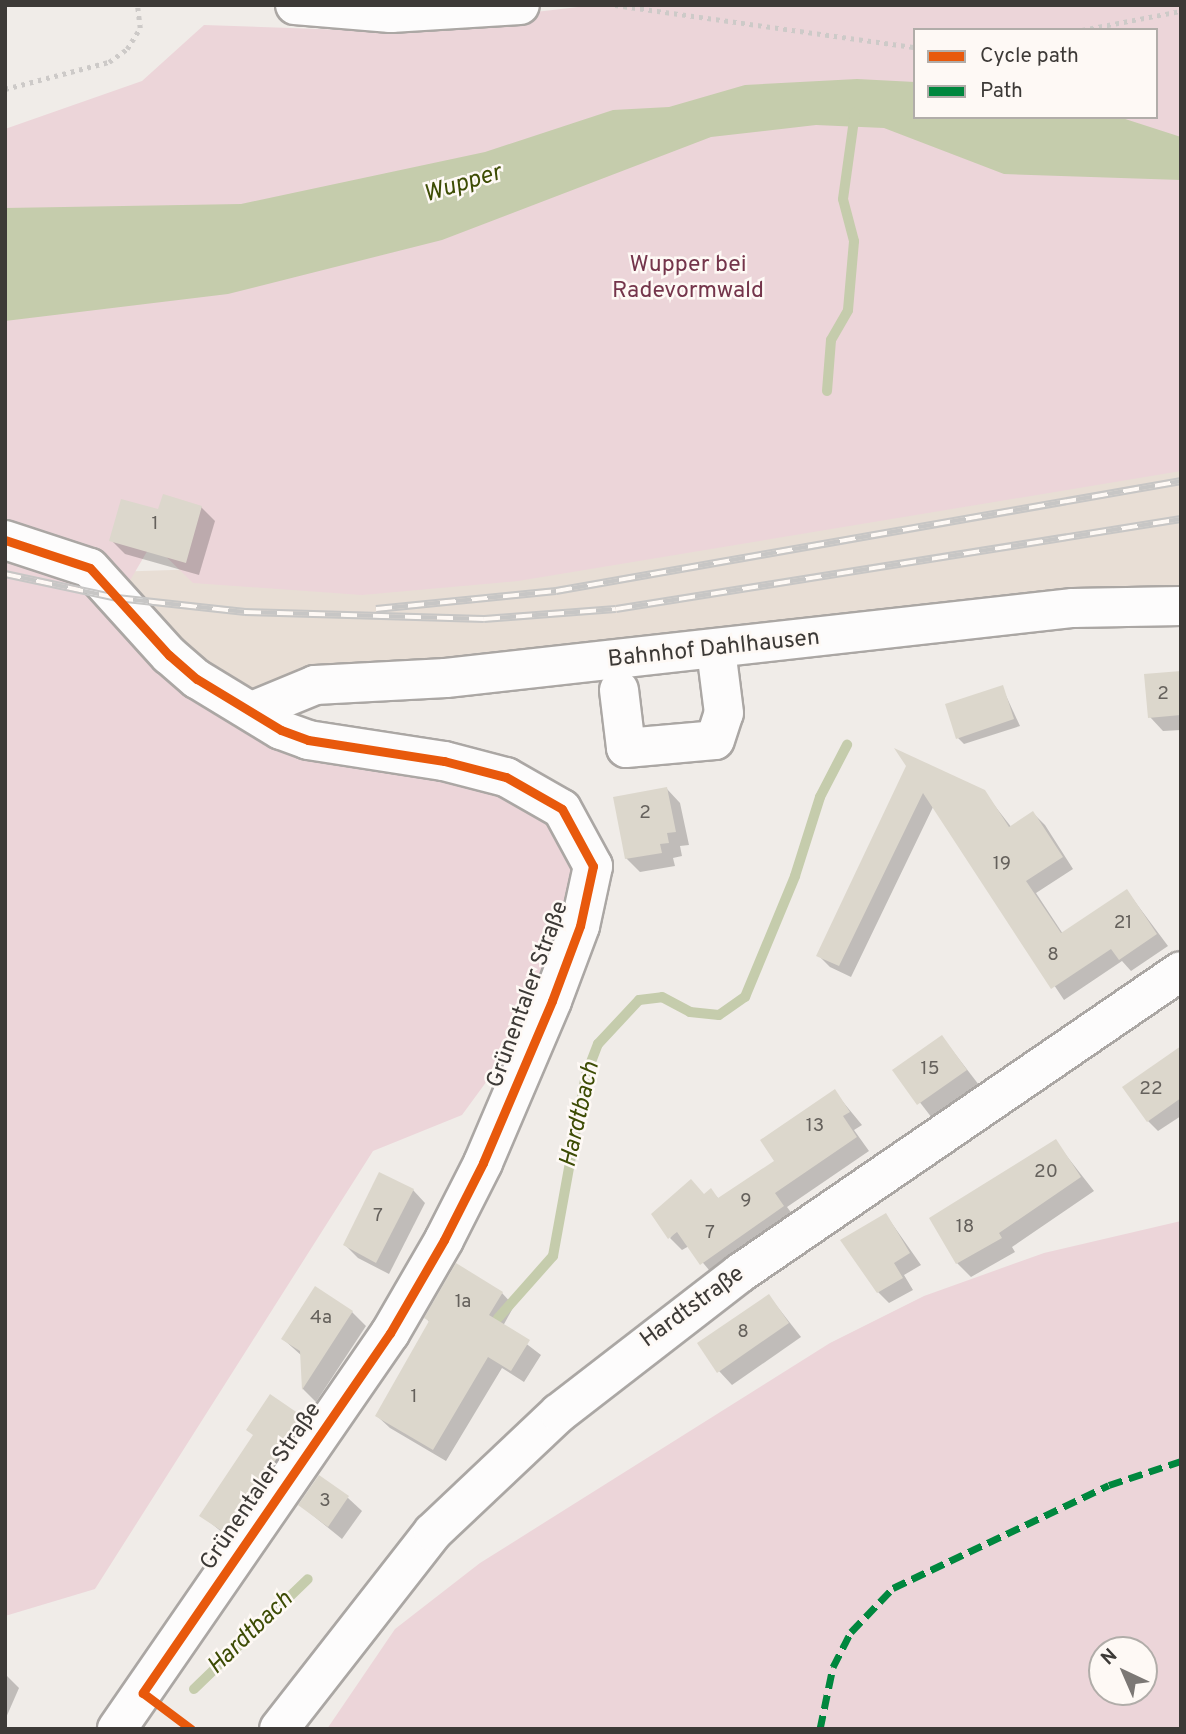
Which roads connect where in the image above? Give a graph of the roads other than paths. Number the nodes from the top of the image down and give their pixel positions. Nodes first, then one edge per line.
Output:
1 (295, 5) edge
2 (520, 5) edge
3 (5, 540) edge
4 (1181, 606) edge
5 (716, 650) junction
6 (618, 690) dead end
7 (252, 711) junction
8 (1181, 971) edge
9 (117, 1729) edge
10 (279, 1729) edge

1 - 2 main road
3 - 7 main road, Grünentaler Straße
4 - 5 main road, Bahnhof Dahlhausen
5 - 6 main road
5 - 7 main road, Bahnhof Dahlhausen
7 - 9 main road, Grünentaler Straße
8 - 10 main road, Hardtstraße

